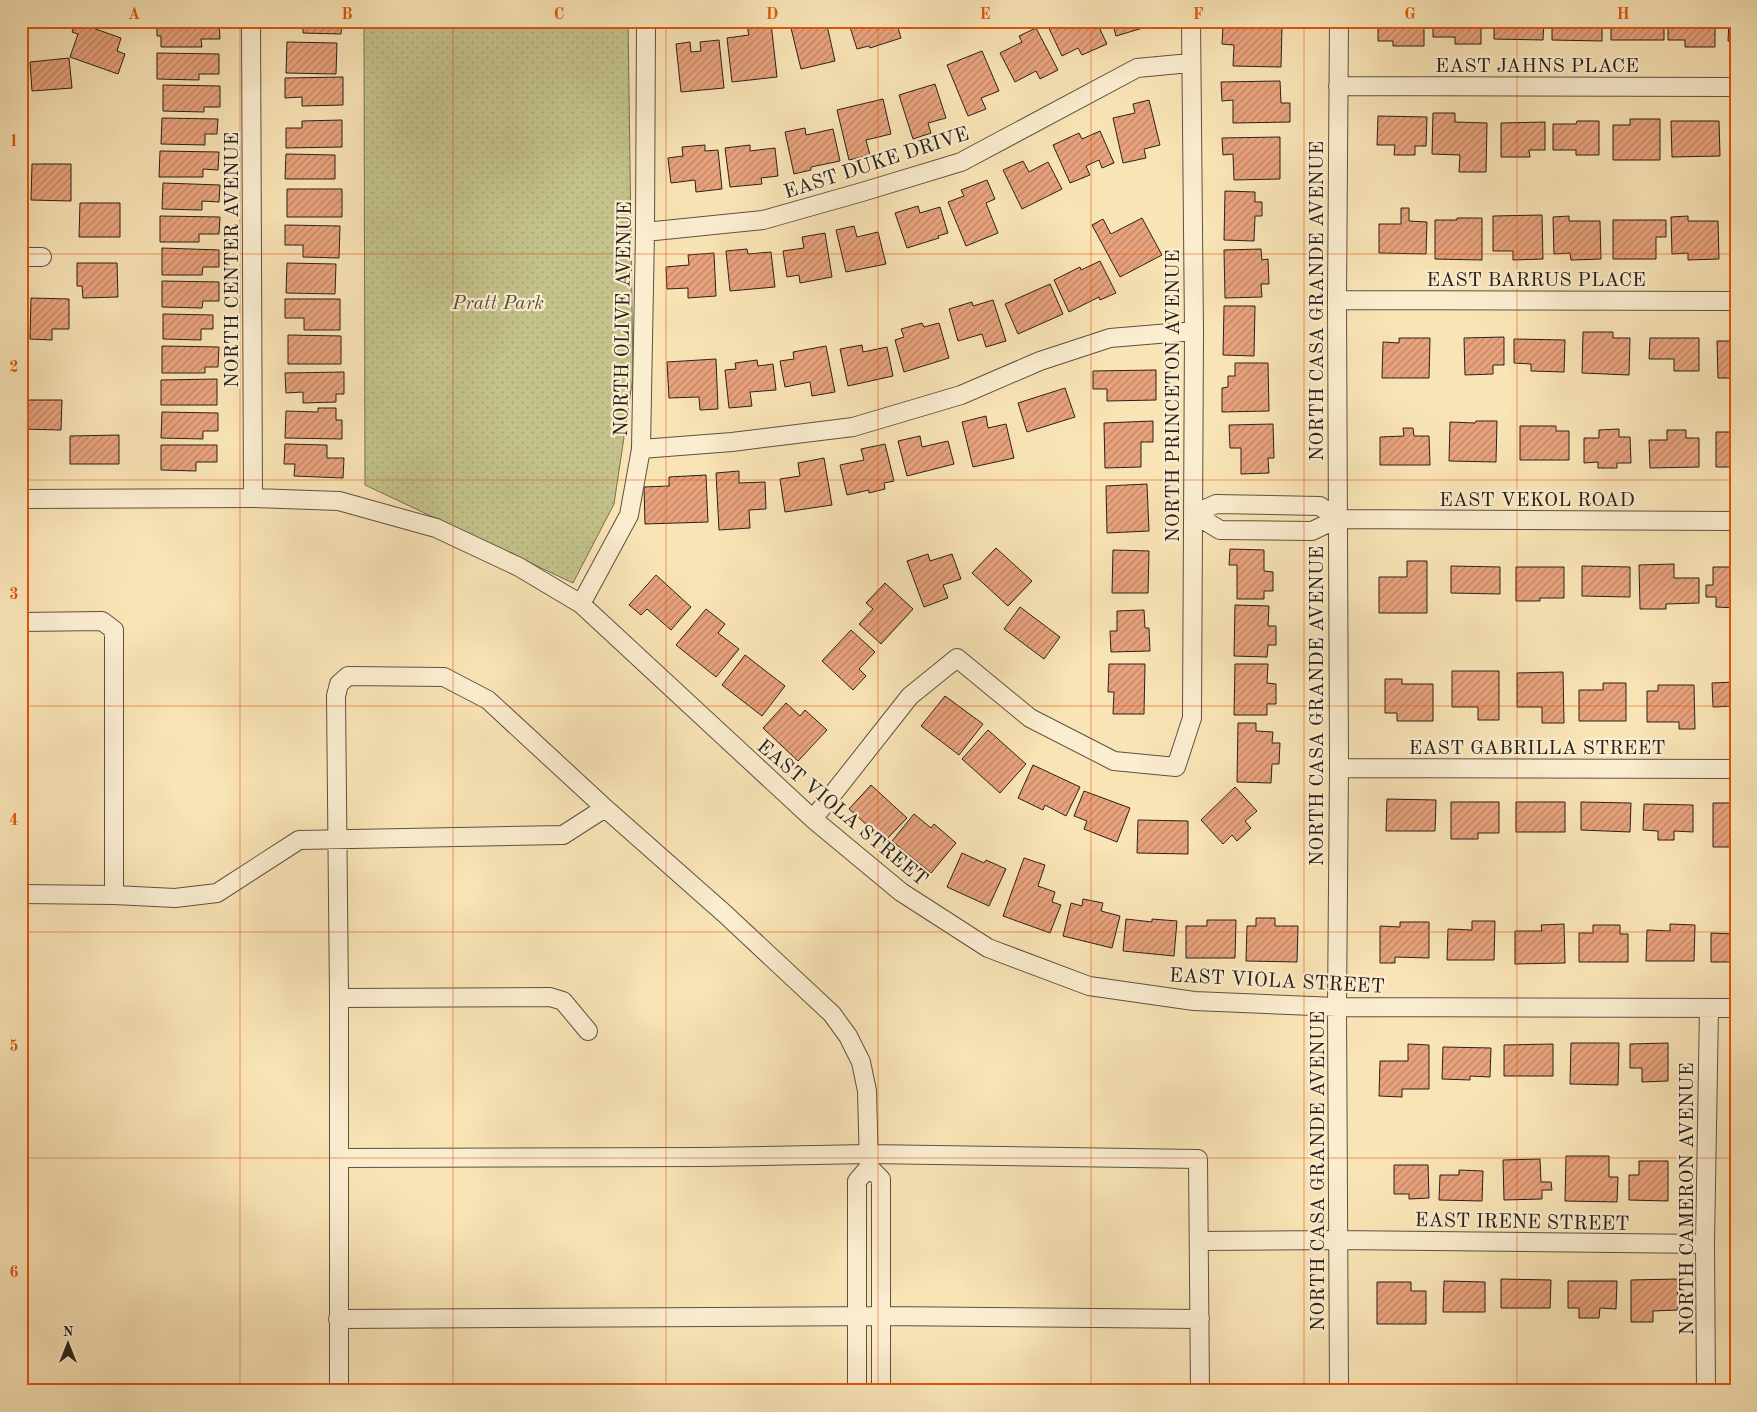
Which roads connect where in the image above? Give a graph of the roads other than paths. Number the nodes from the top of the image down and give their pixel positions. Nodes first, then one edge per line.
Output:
1 (251, 21) edge
2 (646, 21) edge
3 (1191, 21) edge
4 (1338, 21) edge
5 (1190, 62) junction
6 (1338, 86) junction
7 (1736, 87) edge
8 (645, 232) junction
9 (21, 257) edge
10 (42, 257) dead end
11 (1337, 300) junction
12 (1736, 301) edge
13 (1194, 331) junction
14 (640, 448) junction
15 (253, 498) junction
16 (21, 499) edge
17 (1194, 514) junction
18 (1337, 519) junction
19 (1736, 521) edge
20 (581, 604) junction
21 (21, 622) edge
22 (1339, 768) junction
23 (1736, 769) edge
24 (605, 808) junction
25 (813, 819) junction
26 (338, 839) junction
27 (21, 894) edge
28 (114, 895) junction
29 (339, 998) junction
30 (1337, 1007) junction
31 (1709, 1008) junction
32 (1736, 1008) edge
33 (588, 1031) dead end
34 (340, 1158) junction
35 (869, 1161) junction
36 (1339, 1240) junction
37 (1200, 1241) junction
38 (1705, 1244) junction
39 (857, 1316) junction
40 (881, 1316) junction
41 (338, 1318) junction
42 (1200, 1318) junction
43 (339, 1391) edge
44 (857, 1391) edge
45 (881, 1391) edge
46 (1200, 1391) edge
47 (1339, 1391) edge
48 (1706, 1391) edge

1 - 15 street, NORTH CENTER AVENUE
2 - 8 street, NORTH OLIVE AVENUE
3 - 5 street, NORTH PRINCETON AVENUE
4 - 6 street, NORTH CASA GRANDE AVENUE
5 - 8 street, EAST DUKE DRIVE
5 - 13 street, NORTH PRINCETON AVENUE
6 - 7 street, EAST JAHNS PLACE
6 - 11 street, NORTH CASA GRANDE AVENUE
8 - 14 street, NORTH OLIVE AVENUE
9 - 10 street
11 - 12 street, EAST BARRUS PLACE
11 - 18 street, NORTH CASA GRANDE AVENUE
13 - 14 street
13 - 17 street, NORTH PRINCETON AVENUE
14 - 20 street, NORTH OLIVE AVENUE
15 - 16 street, EAST VIOLA STREET
15 - 20 street, EAST VIOLA STREET
17 - 18 street
17 - 18 street, EAST VEKOL ROAD
17 - 25 street, NORTH PRINCETON AVENUE
18 - 19 street, EAST VEKOL ROAD
18 - 22 street, NORTH CASA GRANDE AVENUE
20 - 25 street, EAST VIOLA STREET
21 - 28 street
22 - 23 street, EAST GABRILLA STREET
22 - 30 street, NORTH CASA GRANDE AVENUE
24 - 26 street
24 - 26 street
24 - 35 street
25 - 30 street, EAST VIOLA STREET
26 - 28 street
26 - 29 street
27 - 28 street
29 - 33 street
29 - 34 street
30 - 31 street, EAST VIOLA STREET
30 - 36 street, NORTH CASA GRANDE AVENUE
31 - 32 street, EAST VIOLA STREET
31 - 38 street, NORTH CAMERON AVENUE
34 - 35 street
34 - 41 street
35 - 37 street
35 - 39 street
35 - 40 street
36 - 37 street, EAST IRENE STREET
36 - 38 street, EAST IRENE STREET
36 - 47 street, NORTH CASA GRANDE AVENUE
37 - 42 street
38 - 48 street, NORTH CAMERON AVENUE
39 - 40 street
39 - 41 street
39 - 44 street
40 - 42 street
40 - 45 street
41 - 43 street
42 - 46 street

